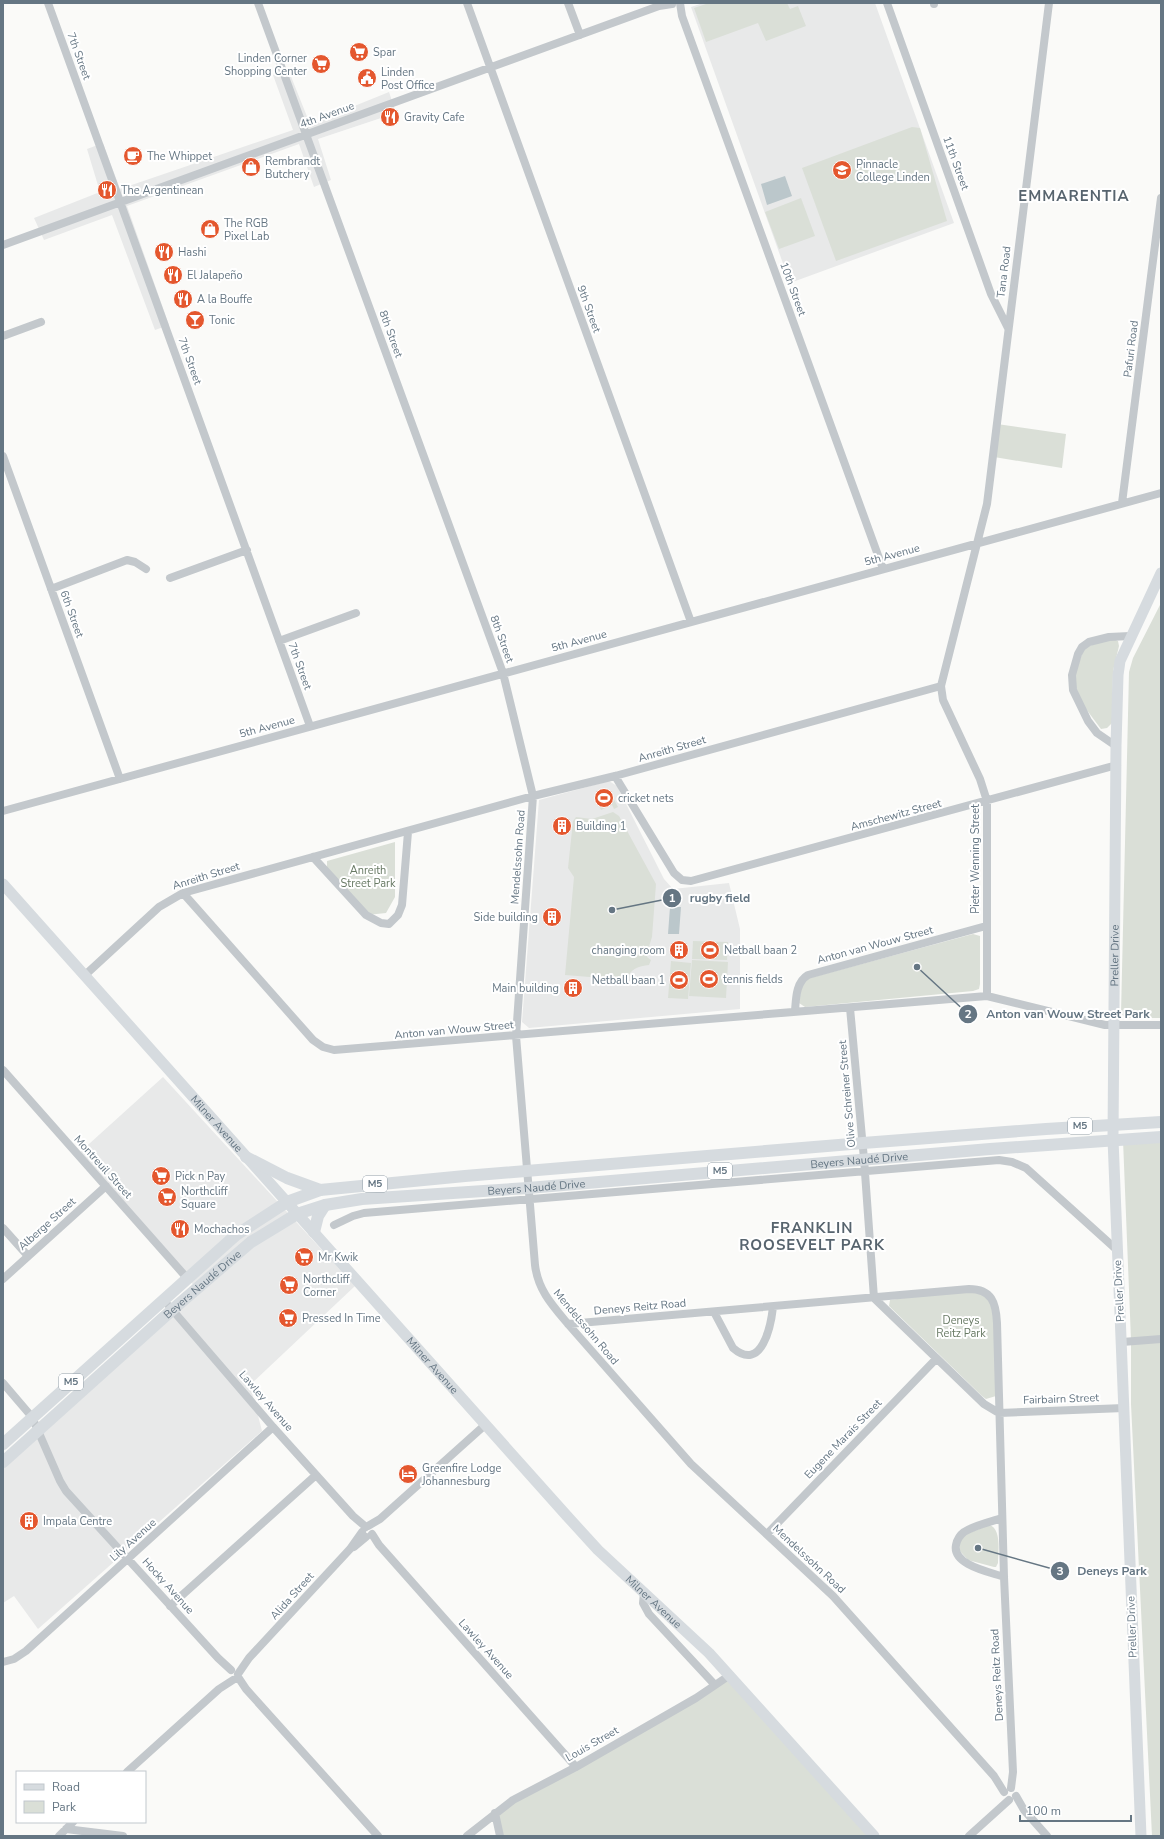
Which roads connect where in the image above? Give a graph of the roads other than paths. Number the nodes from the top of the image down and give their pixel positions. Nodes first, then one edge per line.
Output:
1 (48, 3) edge
2 (258, 3) edge
3 (467, 3) edge
4 (568, 3) edge
5 (887, 3) edge
6 (1049, 3) edge
7 (676, 4) edge
8 (660, 5) edge
9 (580, 35) junction
10 (490, 67) junction
11 (306, 135) junction
12 (1161, 198) edge
13 (121, 202) junction
14 (3, 245) edge
15 (41, 322) dead end
16 (1008, 328) junction
17 (3, 336) edge
18 (3, 456) edge
19 (1161, 493) edge
20 (1122, 504) junction
21 (978, 544) junction
22 (247, 550) junction
23 (146, 568) dead end
24 (883, 569) junction
25 (1161, 573) edge
26 (170, 578) dead end
27 (51, 589) junction
28 (356, 613) dead end
29 (691, 622) junction
30 (1130, 636) junction
31 (280, 641) junction
32 (503, 673) junction
33 (942, 686) junction
34 (310, 726) junction
35 (1116, 746) junction
36 (1117, 765) junction
37 (616, 776) junction
38 (120, 779) junction
39 (533, 796) junction
40 (987, 801) junction
41 (3, 811) edge
42 (408, 832) junction
43 (313, 857) junction
44 (3, 884) edge
45 (184, 892) junction
46 (986, 926) junction
47 (84, 976) junction
48 (987, 996) junction
49 (850, 1008) junction
50 (795, 1011) junction
51 (1161, 1024) edge
52 (1115, 1025) junction
53 (516, 1036) junction
54 (3, 1070) edge
55 (1161, 1122) edge
56 (1113, 1124) junction
57 (1161, 1137) edge
58 (1113, 1139) junction
59 (863, 1143) junction
60 (246, 1156) junction
61 (864, 1160) junction
62 (527, 1172) junction
63 (865, 1172) junction
64 (106, 1186) junction
65 (320, 1190) junction
66 (529, 1194) junction
67 (287, 1202) junction
68 (325, 1205) junction
69 (297, 1214) junction
70 (334, 1225) dead end
71 (3, 1228) edge
72 (314, 1232) junction
73 (1117, 1250) junction
74 (28, 1256) junction
75 (187, 1278) junction
76 (3, 1279) edge
77 (874, 1298) junction
78 (163, 1300) junction
79 (773, 1307) junction
80 (172, 1310) junction
81 (714, 1312) junction
82 (568, 1324) junction
83 (1161, 1339) edge
84 (1122, 1342) junction
85 (936, 1359) junction
86 (3, 1383) edge
87 (1124, 1408) junction
88 (999, 1413) junction
89 (32, 1417) junction
90 (486, 1425) junction
91 (273, 1427) junction
92 (38, 1428) junction
93 (3, 1444) edge
94 (3, 1462) edge
95 (316, 1475) junction
96 (1002, 1518) junction
97 (367, 1532) junction
98 (767, 1534) junction
99 (128, 1559) junction
100 (1004, 1577) junction
101 (644, 1592) junction
102 (170, 1606) junction
103 (3, 1662) edge
104 (233, 1675) junction
105 (730, 1675) junction
106 (715, 1684) junction
107 (576, 1767) junction
108 (128, 1771) edge
109 (1010, 1794) junction
110 (495, 1813) junction
111 (72, 1823) edge
112 (66, 1829) junction
113 (59, 1836) edge
114 (123, 1836) edge
115 (378, 1836) edge
116 (467, 1836) edge
117 (500, 1836) edge
118 (874, 1836) edge
119 (969, 1836) edge
120 (1047, 1836) edge
121 (1141, 1836) edge

1 - 13 street, 7th Street
2 - 11 street, 8th Street
3 - 10 street, 9th Street
4 - 9 street
5 - 16 street, 11th Street
6 - 16 street, Tana Road
7 - 8 street, 4th Avenue
7 - 24 street, 10th Street
8 - 9 street, 4th Avenue
9 - 10 street, 4th Avenue
10 - 11 street, 4th Avenue
10 - 29 street, 9th Street
11 - 13 street, 4th Avenue
11 - 32 street, 8th Street
12 - 20 street, Pafuri Road
13 - 14 street, 4th Avenue
13 - 22 street, 7th Street
15 - 17 street
16 - 21 street, Tana Road
18 - 27 street, 6th Street
19 - 20 street, 5th Avenue
20 - 21 street, 5th Avenue
21 - 24 street, 5th Avenue
21 - 33 street, Pieter Wenning Street
22 - 26 street
22 - 31 street, 7th Street
23 - 27 street
24 - 29 street, 5th Avenue
25 - 30 main road, Preller Drive
27 - 38 street, 6th Street
28 - 31 street
29 - 32 street, 5th Avenue
30 - 35 main road, Preller Drive
30 - 35 street
31 - 34 street, 7th Street
32 - 34 street, 5th Avenue
32 - 39 street, Mendelssohn Road
33 - 37 street, Anreith Street
33 - 40 street, Pieter Wenning Street
34 - 38 street, 5th Avenue
35 - 36 main road, Preller Drive
36 - 40 street, Amschewitz Street
36 - 52 main road, Preller Drive
37 - 39 street, Anreith Street
37 - 40 street, Amschewitz Street
38 - 41 street, 5th Avenue
39 - 42 street, Anreith Street
39 - 53 street, Mendelssohn Road
40 - 46 street, Pieter Wenning Street
42 - 43 street, Anreith Street
42 - 43 street
43 - 45 street, Anreith Street
44 - 47 main road, Milner Avenue
45 - 47 street, Anreith Street
45 - 53 street, Anton van Wouw Street
46 - 48 street, Pieter Wenning Street
46 - 50 street, Anton van Wouw Street
47 - 60 main road, Milner Avenue
48 - 49 street, Anton van Wouw Street
48 - 52 street, Anton van Wouw Street
49 - 50 street, Anton van Wouw Street
49 - 59 street, Olive Schreiner Street
50 - 53 street, Anton van Wouw Street
51 - 52 street, Anton van Wouw Street
52 - 56 main road, Preller Drive
53 - 62 street, Mendelssohn Road
54 - 64 street, Montreuil Street
55 - 56 main road, Beyers Naudé Drive / M5
56 - 58 main road, Preller Drive
56 - 59 main road, Beyers Naudé Drive / M5
57 - 58 main road, Beyers Naudé Drive / M5
58 - 61 main road, Beyers Naudé Drive / M5
58 - 73 main road, Preller Drive
59 - 61 street, Olive Schreiner Street
59 - 62 main road, Beyers Naudé Drive / M5
60 - 65 main road
60 - 67 main road, Milner Avenue
61 - 63 street, Olive Schreiner Street
61 - 66 main road, Beyers Naudé Drive / M5
62 - 65 main road, Beyers Naudé Drive / M5
62 - 66 street, Mendelssohn Road
63 - 66 street, Beyers Naudé Drive
63 - 73 street, Beyers Naudé Drive
63 - 77 street, Olive Schreiner Street
64 - 74 street, Alberge Street
64 - 75 street, Montreuil Street
65 - 67 main road, Beyers Naudé Drive / M5
66 - 68 main road, Beyers Naudé Drive / M5
66 - 70 street, Beyers Naudé Drive
66 - 82 street, Mendelssohn Road
67 - 69 main road, Milner Avenue
67 - 75 main road, Beyers Naudé Drive / M5
68 - 69 main road, Beyers Naudé Drive / M5
68 - 72 main road
69 - 72 main road, Milner Avenue
69 - 80 main road, Beyers Naudé Drive / M5
71 - 74 street
72 - 90 main road, Milner Avenue
73 - 84 main road, Preller Drive
74 - 76 street, Alberge Street
75 - 78 main road, Beyers Naudé Drive / M5
77 - 79 street, Deneys Reitz Road
77 - 85 street
77 - 88 street, Deneys Reitz Road
78 - 80 street, Lawley Avenue
78 - 89 main road, Beyers Naudé Drive / M5
79 - 81 street, Deneys Reitz Road
79 - 81 street
80 - 91 street, Lawley Avenue
80 - 92 main road, Beyers Naudé Drive / M5
81 - 82 street, Deneys Reitz Road
82 - 98 street, Mendelssohn Road
83 - 84 street
84 - 87 main road, Preller Drive
85 - 88 street
85 - 98 street, Eugene Marais Street
86 - 89 street, Hocky Avenue
87 - 88 street, Fairbairn Street
87 - 121 main road, Preller Drive
88 - 96 street, Deneys Reitz Road
89 - 92 street, Hocky Avenue
89 - 93 main road, Beyers Naudé Drive / M5
90 - 97 street, Alida Street
90 - 101 main road, Milner Avenue
91 - 95 street, Lawley Avenue
91 - 99 street, Lily Avenue
92 - 94 main road, Beyers Naudé Drive / M5
92 - 99 street, Hocky Avenue
95 - 97 street, Lawley Avenue
95 - 102 street
96 - 100 street, Deneys Reitz Road
96 - 100 street
97 - 104 street, Alida Street
97 - 107 street, Lawley Avenue
98 - 109 street, Mendelssohn Road
99 - 102 street, Hocky Avenue
99 - 103 street, Lily Avenue
100 - 109 street, Deneys Reitz Road
101 - 105 main road, Milner Avenue
101 - 106 street
102 - 104 street, Hocky Avenue
104 - 108 street, Alida Street
104 - 115 street, Hocky Avenue
105 - 106 street, Louis Street
105 - 118 main road, Milner Avenue
106 - 107 street, Louis Street
107 - 110 street, Louis Street
109 - 119 street
109 - 120 street, Mendelssohn Road
110 - 116 street, Louis Street
110 - 117 street
111 - 112 street
112 - 113 street
112 - 114 street

